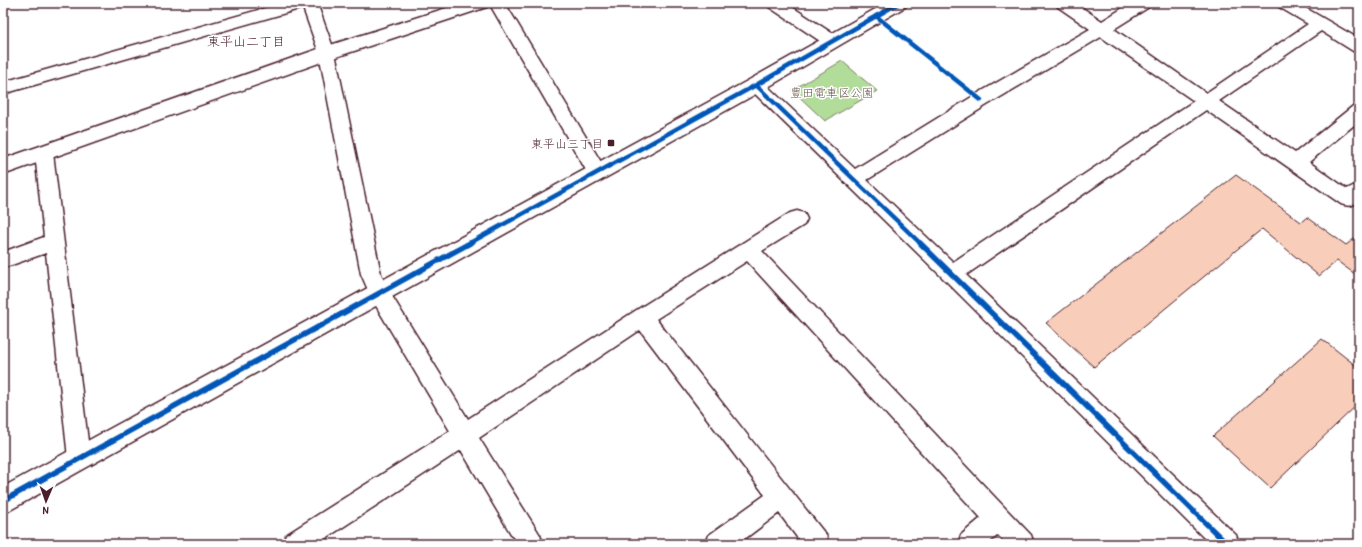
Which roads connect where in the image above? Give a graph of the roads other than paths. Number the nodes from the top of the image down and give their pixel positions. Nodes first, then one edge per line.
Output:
1 (302, 3) edge
2 (309, 3) edge
3 (481, 3) edge
4 (497, 3) edge
5 (775, 3) edge
6 (899, 3) edge
7 (1064, 3) edge
8 (1143, 3) edge
9 (1285, 3) edge
10 (1320, 24) junction
11 (1102, 29) junction
12 (832, 41) junction
13 (1359, 47) edge
14 (327, 53) junction
15 (756, 85) junction
16 (3, 88) edge
17 (1207, 103) junction
18 (1359, 112) edge
19 (44, 153) junction
20 (1295, 163) junction
21 (3, 167) edge
22 (597, 172) junction
23 (854, 179) junction
24 (1359, 190) edge
25 (798, 219) dead end
26 (53, 242) junction
27 (749, 250) junction
28 (3, 260) edge
29 (952, 274) junction
30 (379, 293) junction
31 (642, 316) junction
32 (464, 435) junction
33 (79, 458) junction
34 (781, 497) junction
35 (3, 501) edge
36 (999, 518) junction
37 (295, 544) edge
38 (531, 544) edge
39 (718, 544) edge
40 (817, 544) edge
41 (970, 544) edge
42 (1022, 544) edge
43 (1227, 544) edge

1 - 16 street
2 - 14 street
3 - 14 street
4 - 22 street
5 - 12 street
6 - 12 street
7 - 11 street
8 - 11 street
9 - 10 street
10 - 13 street
10 - 17 street
11 - 17 street
11 - 23 street
12 - 15 street
14 - 19 street
14 - 30 street
15 - 22 street
15 - 23 street
17 - 20 street
17 - 29 street
18 - 20 street
19 - 21 street
19 - 26 street
20 - 24 street
22 - 30 street
23 - 29 street
25 - 27 street
26 - 28 street
26 - 33 street
27 - 31 street
27 - 36 street
29 - 43 street
30 - 32 street
30 - 33 street
31 - 32 street
31 - 34 street
32 - 37 street
32 - 38 street
33 - 35 street
34 - 39 street
34 - 40 street
36 - 41 street
36 - 42 street

